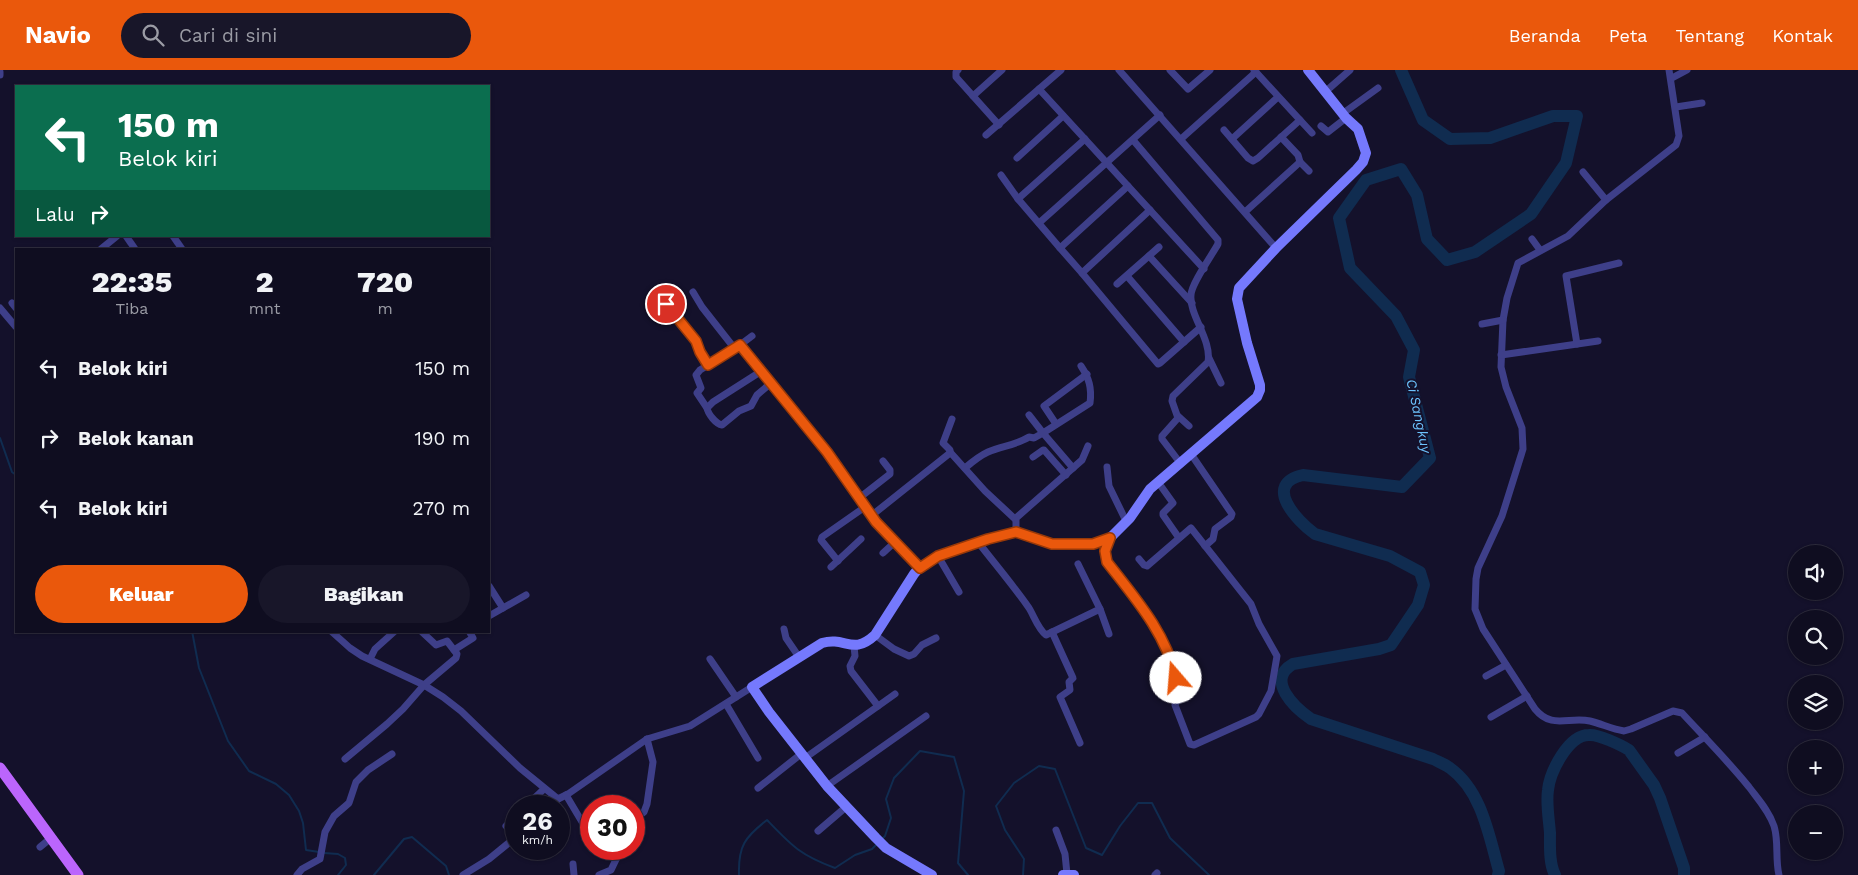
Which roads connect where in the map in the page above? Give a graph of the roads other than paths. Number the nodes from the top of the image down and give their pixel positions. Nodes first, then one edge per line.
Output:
1 (958, 70) edge
2 (1002, 70) edge
3 (1061, 70) edge
4 (1119, 70) edge
5 (1170, 70) edge
6 (1210, 70) edge
7 (1308, 70) edge
8 (1350, 70) edge
9 (1669, 70) edge
10 (1686, 70) edge
11 (1255, 71) edge
12 (1672, 78) junction
13 (1378, 88) dead end
14 (1039, 89) junction
15 (1324, 92) junction
16 (973, 96) junction
17 (1278, 97) junction
18 (1702, 102) dead end
19 (1676, 107) junction
20 (1160, 115) junction
21 (1064, 116) junction
22 (1344, 116) junction
23 (1300, 120) junction
24 (998, 125) junction
25 (1321, 126) dead end
26 (1224, 130) dead end
27 (1312, 133) dead end
28 (986, 135) dead end
29 (1282, 137) junction
30 (1085, 139) junction
31 (1181, 139) junction
32 (1232, 139) junction
33 (1133, 140) junction
34 (1017, 158) dead end
35 (1300, 162) junction
36 (1107, 164) junction
37 (1309, 171) dead end
38 (1583, 172) dead end
39 (1001, 175) dead end
40 (1128, 186) junction
41 (1018, 199) junction
42 (1606, 200) junction
43 (1150, 210) junction
44 (1245, 212) junction
45 (1040, 224) junction
46 (115, 237) edge
47 (127, 237) edge
48 (174, 237) edge
49 (1532, 239) dead end
50 (1159, 247) dead end
51 (102, 248) edge
52 (134, 248) edge
53 (181, 248) edge
54 (1060, 248) junction
55 (1276, 248) junction
56 (1540, 250) junction
57 (1149, 256) junction
58 (1620, 263) dead end
59 (1204, 269) junction
60 (1082, 272) junction
61 (1127, 276) junction
62 (1117, 284) dead end
63 (694, 292) dead end
64 (1192, 303) junction
65 (666, 304) dead end
66 (0, 308) edge
67 (1503, 320) junction
68 (1482, 324) dead end
69 (15, 326) edge
70 (1201, 327) junction
71 (752, 336) dead end
72 (1598, 341) dead end
73 (1184, 342) junction
74 (1577, 344) junction
75 (737, 347) junction
76 (1501, 356) junction
77 (1209, 358) junction
78 (708, 365) junction
79 (1081, 366) dead end
80 (760, 372) junction
81 (1087, 374) junction
82 (771, 383) junction
83 (1221, 383) dead end
84 (707, 408) junction
85 (1029, 415) dead end
86 (1178, 416) junction
87 (952, 419) dead end
88 (1056, 424) junction
89 (1189, 426) dead end
90 (1042, 433) junction
91 (1088, 446) dead end
92 (950, 452) junction
93 (1191, 454) junction
94 (1033, 457) dead end
95 (883, 461) dead end
96 (1181, 464) junction
97 (1107, 467) dead end
98 (965, 468) junction
99 (1072, 468) junction
100 (1066, 475) junction
101 (1158, 482) junction
102 (858, 499) junction
103 (865, 507) junction
104 (871, 516) junction
105 (1015, 519) junction
106 (1126, 521) junction
107 (1016, 532) junction
108 (1110, 538) junction
109 (1179, 538) junction
110 (862, 539) dead end
111 (895, 542) junction
112 (978, 542) junction
113 (1205, 546) junction
114 (883, 553) dead end
115 (938, 556) junction
116 (1139, 559) dead end
117 (838, 560) junction
118 (1078, 564) dead end
119 (831, 567) dead end
120 (920, 568) junction
121 (490, 588) edge
122 (959, 592) dead end
123 (526, 595) dead end
124 (503, 608) junction
125 (1100, 608) junction
126 (490, 615) edge
127 (784, 629) dead end
128 (1052, 632) junction
129 (333, 633) edge
130 (393, 633) edge
131 (423, 633) edge
132 (469, 633) edge
133 (1109, 634) dead end
134 (874, 636) junction
135 (936, 638) dead end
136 (857, 646) junction
137 (454, 650) junction
138 (799, 657) junction
139 (370, 659) junction
140 (710, 659) dead end
141 (1506, 665) junction
142 (1486, 676) dead end
143 (424, 685) junction
144 (752, 687) junction
145 (895, 694) dead end
146 (1527, 696) junction
147 (736, 698) junction
148 (726, 704) junction
149 (878, 706) junction
150 (926, 716) dead end
151 (1492, 717) dead end
152 (1705, 737) junction
153 (647, 739) junction
154 (1080, 744) dead end
155 (1678, 753) dead end
156 (392, 754) dead end
157 (803, 756) junction
158 (758, 758) dead end
159 (345, 759) dead end
160 (0, 768) edge
161 (827, 786) junction
162 (758, 788) dead end
163 (544, 789) junction
164 (538, 795) edge
165 (552, 795) edge
166 (567, 795) edge
167 (570, 803) edge
168 (846, 807) junction
169 (645, 809) edge
170 (580, 819) edge
171 (1056, 830) dead end
172 (818, 831) dead end
173 (505, 846) edge
174 (616, 860) edge
175 (572, 864) dead end
176 (1777, 874) edge
177 (78, 875) edge
178 (297, 875) edge
179 (463, 875) edge
180 (574, 875) edge
181 (599, 875) edge
182 (932, 875) edge
183 (1068, 875) edge

1 - 16 street
2 - 16 street
3 - 14 street
4 - 20 street
5 - 6 street
7 - 15 street
8 - 15 street
9 - 12 street
10 - 12 street
11 - 17 street
11 - 31 street
12 - 19 street
13 - 22 street
14 - 21 street
14 - 24 street
15 - 22 street
16 - 24 street
17 - 23 street
17 - 32 street
18 - 19 street
19 - 42 street
20 - 31 street
20 - 33 street
21 - 30 street
21 - 34 street
22 - 25 street
22 - 55 street
23 - 27 street
23 - 29 street
24 - 28 street
26 - 32 street
29 - 32 street
29 - 35 street
30 - 36 street
30 - 41 street
31 - 44 street
33 - 36 street
33 - 59 street
35 - 37 street
35 - 44 street
36 - 40 street
36 - 45 street
38 - 42 street
39 - 41 street
40 - 43 street
40 - 54 street
41 - 45 street
42 - 56 street
43 - 59 street
43 - 60 street
44 - 55 street
45 - 54 street
46 - 51 street
47 - 52 street
48 - 53 street
49 - 56 street
50 - 57 street
54 - 60 street
55 - 93 street
56 - 67 street
57 - 61 street
57 - 64 street
58 - 74 street
59 - 64 street
60 - 73 street
61 - 62 street
61 - 73 street
63 - 75 street
64 - 70 street
65 - 78 street
66 - 69 street
67 - 68 street
67 - 76 street
70 - 73 street
70 - 77 street
71 - 75 street
72 - 74 street
74 - 76 street
75 - 78 street
75 - 80 street
76 - 141 street
77 - 83 street
77 - 86 street
78 - 84 street
79 - 81 street
80 - 82 street
80 - 84 street
81 - 88 street
81 - 88 street
82 - 84 street
82 - 102 street
85 - 90 street
86 - 89 street
86 - 96 street
87 - 92 street
88 - 90 street
90 - 98 street
90 - 99 street
91 - 99 street
92 - 98 street
92 - 104 street
93 - 96 street
93 - 113 street
94 - 100 street
95 - 102 street
96 - 101 street
97 - 106 street
98 - 105 street
99 - 100 street
100 - 105 street
101 - 106 street
101 - 109 street
102 - 103 street
103 - 104 street
103 - 117 street
104 - 111 street
105 - 107 street
106 - 108 street
107 - 108 street
107 - 112 street
108 - 113 street
109 - 113 street
109 - 116 street
110 - 117 street
111 - 114 street
111 - 120 street
112 - 115 street
112 - 128 street
115 - 120 street
115 - 122 street
117 - 119 street
118 - 125 street
120 - 134 street
121 - 124 street
123 - 124 street
124 - 126 street
125 - 128 street
125 - 133 street
127 - 138 street
128 - 154 street
129 - 139 street
130 - 139 street
131 - 137 street
132 - 137 street
134 - 135 street
134 - 136 street
136 - 138 street
136 - 149 street
137 - 143 street
138 - 144 street
139 - 143 street
140 - 147 street
141 - 142 street
141 - 146 street
143 - 159 street
143 - 163 street
144 - 147 street
144 - 157 street
145 - 149 street
146 - 151 street
146 - 152 street
147 - 148 street
148 - 153 street
148 - 158 street
149 - 157 street
150 - 161 street
152 - 155 street
152 - 176 street
153 - 166 street
153 - 169 street
156 - 178 street
157 - 161 street
157 - 162 street
160 - 177 main road
161 - 168 street
163 - 164 street
163 - 165 street
167 - 170 street
168 - 172 street
168 - 182 street
171 - 183 street
173 - 179 street
174 - 181 street
175 - 180 street

